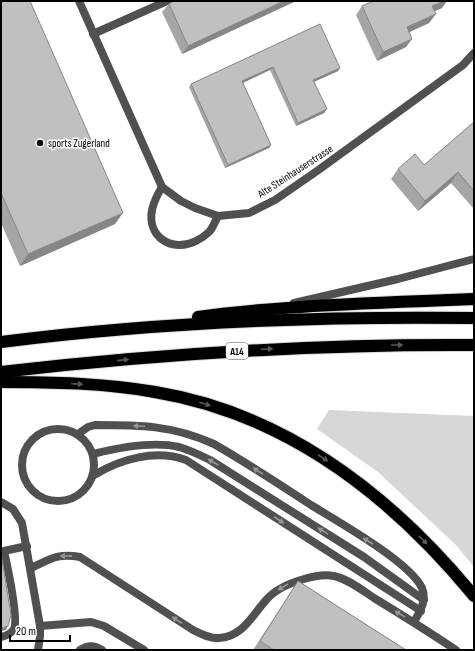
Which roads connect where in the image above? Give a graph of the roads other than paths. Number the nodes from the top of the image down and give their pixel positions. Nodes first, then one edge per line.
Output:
1 (79, 1) edge
2 (167, 1) edge
3 (93, 34) junction
4 (474, 53) edge
5 (162, 187) junction
6 (218, 216) junction
7 (474, 259) edge
8 (474, 299) edge
9 (266, 309) junction
10 (474, 318) edge
11 (112, 330) junction
12 (1, 342) edge
13 (474, 345) edge
14 (1, 372) edge
15 (1, 382) edge
16 (78, 434) junction
17 (93, 454) junction
18 (94, 475) junction
19 (1, 502) edge
20 (27, 546) junction
21 (31, 568) junction
22 (474, 596) edge
23 (424, 600) junction
24 (420, 611) junction
25 (414, 622) junction
26 (40, 626) junction
27 (1, 636) edge
28 (38, 650) edge
29 (80, 650) edge
30 (102, 650) edge
31 (144, 650) edge
32 (456, 650) edge

1 - 3 street, Alte Steinhauserstrasse
2 - 3 street
3 - 5 street, Alte Steinhauserstrasse
4 - 6 street, Alte Steinhauserstrasse
5 - 6 street, Alte Steinhauserstrasse
5 - 6 street
7 - 9 street
8 - 9 highway
9 - 11 highway
10 - 11 highway
11 - 12 highway
14 -> 13 highway, A14
15 -> 22 highway
16 - 17 street
16 - 18 street
23 -> 16 street
17 - 18 street
23 -> 17 street
18 -> 24 street
19 - 20 street
20 - 21 street
20 - 27 street
25 -> 21 street
21 - 26 street
23 - 24 street
24 - 25 street
25 - 32 street
26 - 28 street
26 - 31 street
29 - 30 street

